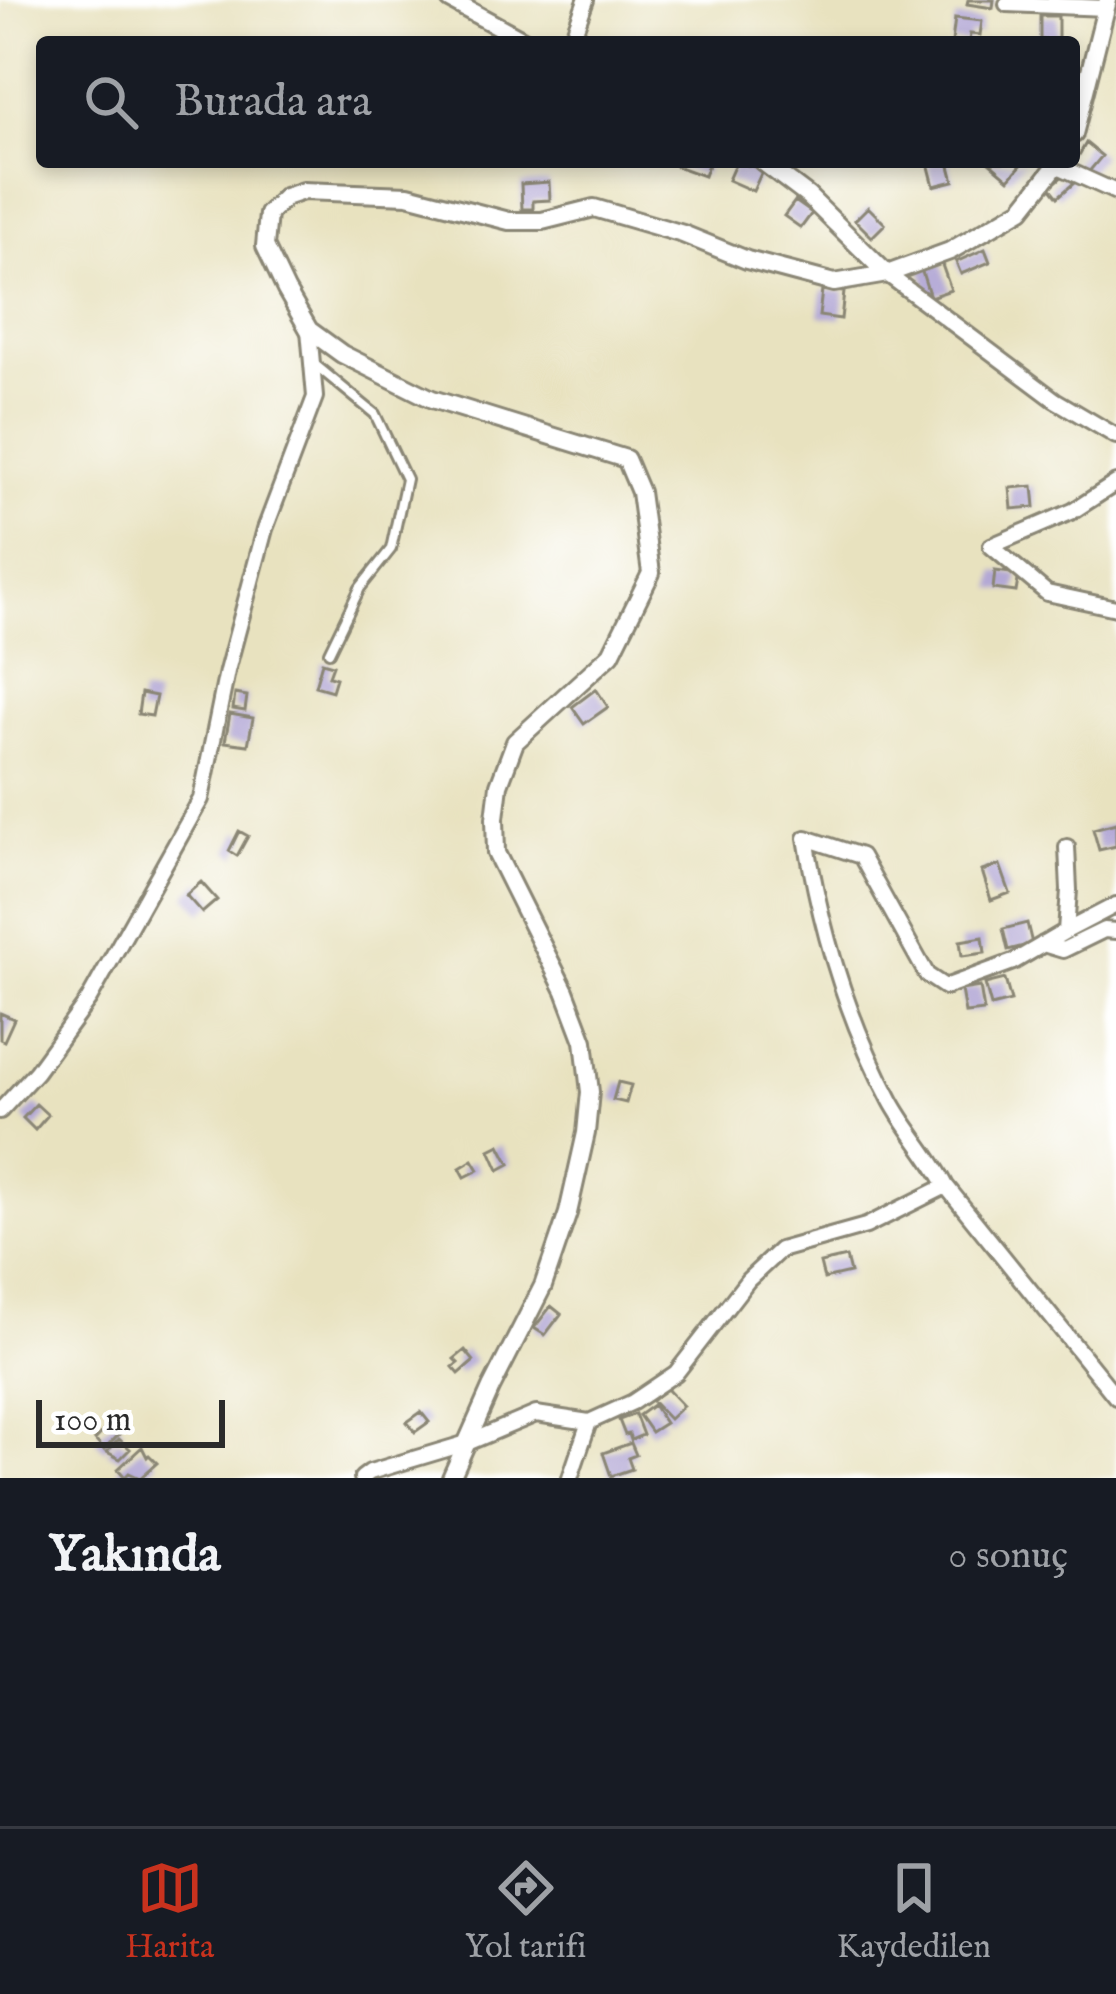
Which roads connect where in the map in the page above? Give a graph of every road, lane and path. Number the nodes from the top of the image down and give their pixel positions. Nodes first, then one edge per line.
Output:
1 (450, 0) edge
2 (586, 0) edge
3 (1007, 4) dead end
4 (1107, 4) edge
5 (516, 36) edge
6 (571, 36) edge
7 (1083, 63) edge
8 (771, 168) edge
9 (1053, 168) edge
10 (1067, 168) edge
11 (1116, 192) edge
12 (887, 274) junction
13 (309, 330) junction
14 (312, 362) junction
15 (1116, 436) edge
16 (1116, 483) edge
17 (1116, 608) edge
18 (329, 652) dead end
19 (1067, 847) dead end
20 (1116, 905) edge
21 (1116, 931) edge
22 (1066, 932) junction
23 (1043, 944) junction
24 (0, 1111) edge
25 (946, 1186) junction
26 (1116, 1397) edge
27 (589, 1422) junction
28 (467, 1444) junction
29 (362, 1478) edge
30 (451, 1478) edge
31 (570, 1478) edge

1 - 5 street
2 - 6 street
3 - 4 street
4 - 7 street
8 - 12 street
9 - 12 street
10 - 11 street
12 - 13 street
12 - 15 street
13 - 14 street
13 - 28 street
14 - 18 lane
14 - 24 street
16 - 17 street
19 - 22 street
20 - 22 street
21 - 23 street
22 - 23 street
23 - 25 street
25 - 26 street
25 - 27 street
27 - 28 street
27 - 31 street
28 - 29 street
28 - 30 street

